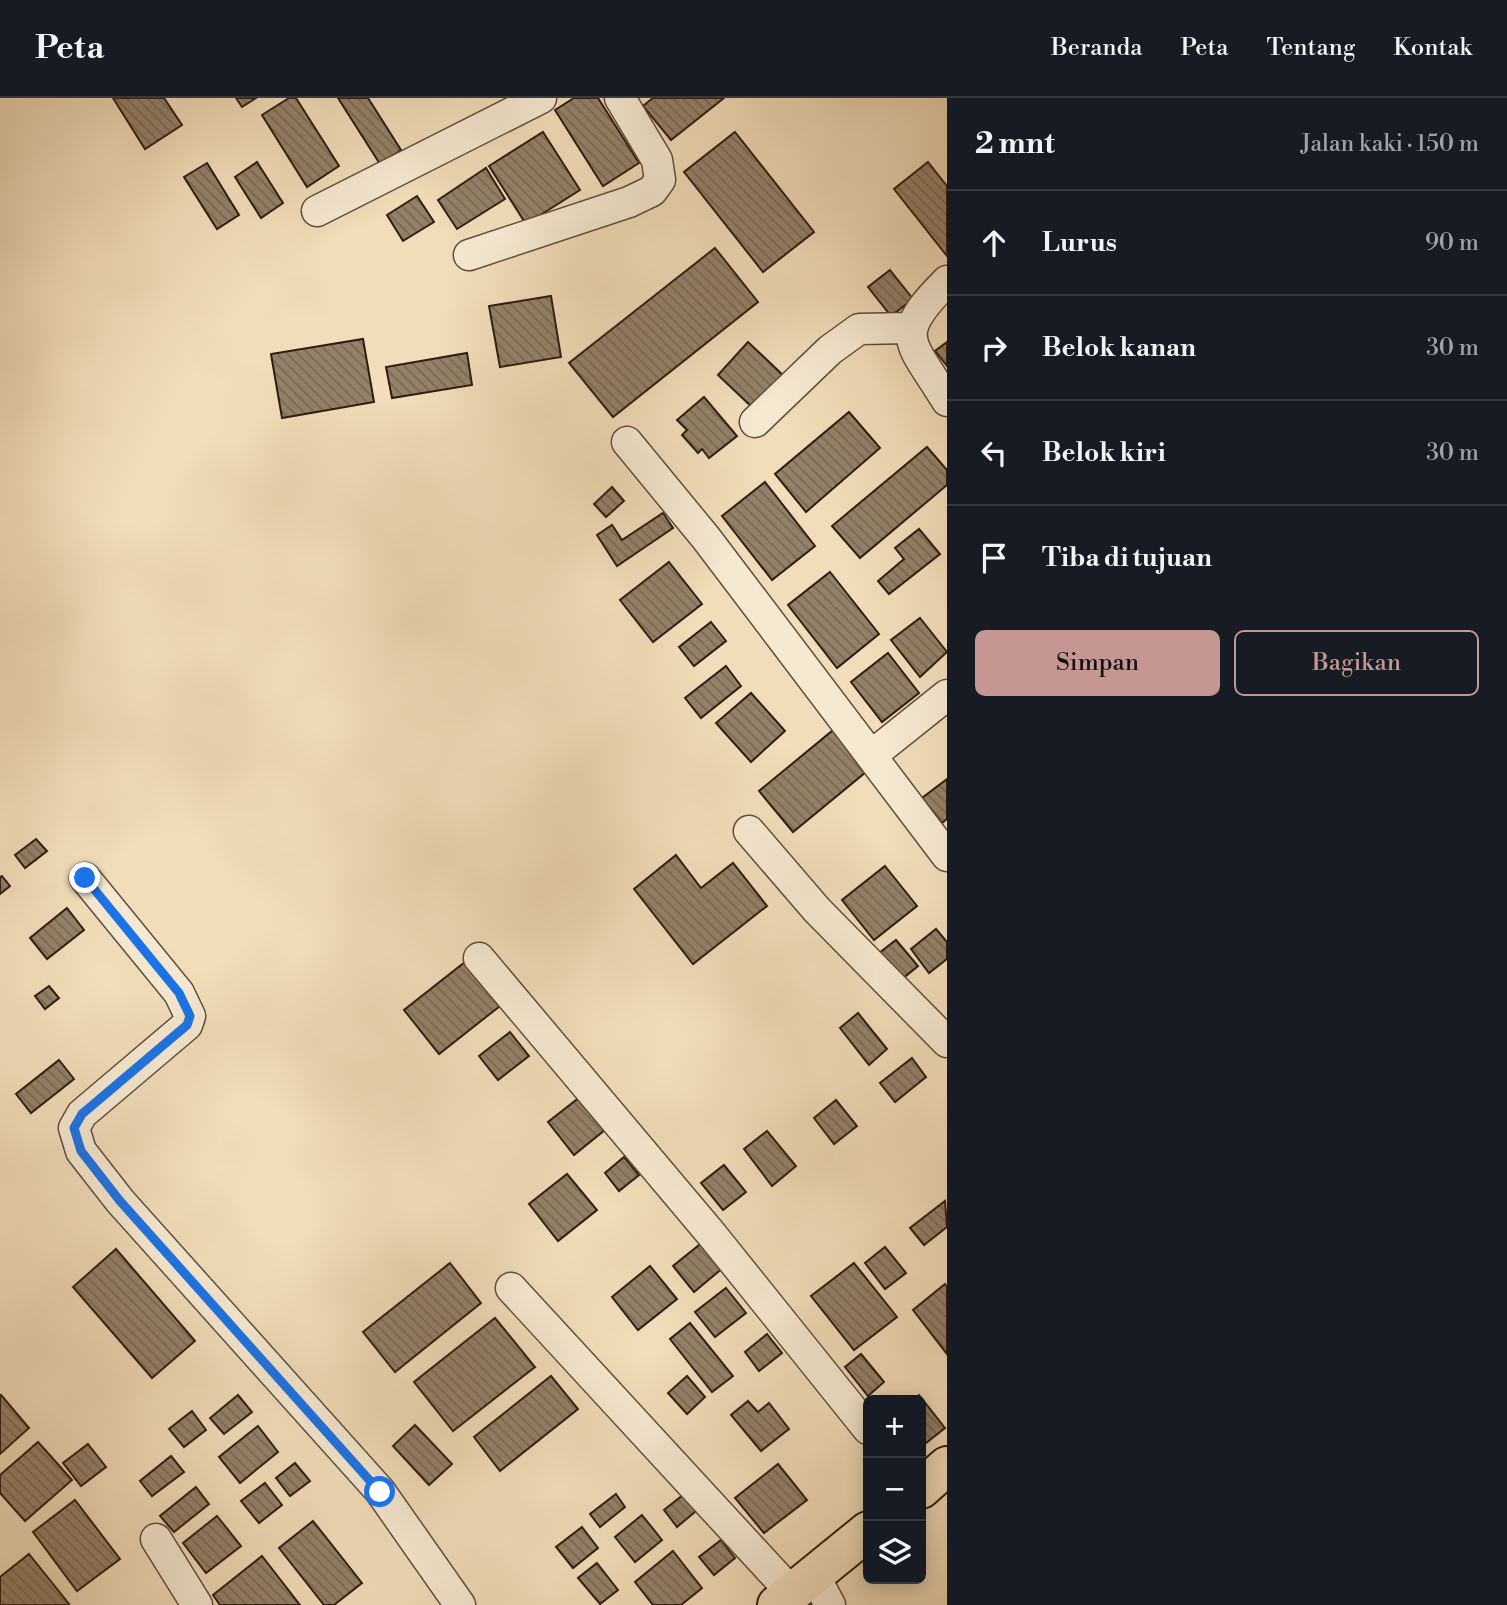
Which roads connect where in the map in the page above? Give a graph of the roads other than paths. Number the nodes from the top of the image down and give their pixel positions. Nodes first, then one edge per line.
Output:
1 (541, 98) edge
2 (620, 98) edge
3 (317, 211) dead end
4 (469, 255) dead end
5 (947, 281) edge
6 (911, 328) junction
7 (947, 401) edge
8 (755, 422) dead end
9 (627, 442) dead end
10 (947, 695) edge
11 (872, 755) junction
12 (749, 831) dead end
13 (947, 856) edge
14 (85, 878) dead end
15 (479, 958) dead end
16 (947, 1042) edge
17 (511, 1288) dead end
18 (863, 1423) edge
19 (947, 1466) edge
20 (926, 1485) edge
21 (863, 1536) edge
22 (156, 1539) dead end
23 (803, 1594) edge
24 (197, 1605) edge
25 (460, 1605) edge

1 - 3 street
2 - 4 street
5 - 6 street
6 - 7 street
6 - 8 street
9 - 11 street
10 - 11 street
11 - 13 street
12 - 16 street
14 - 25 street
15 - 18 street
17 - 23 street
19 - 20 main road
21 - 23 main road
22 - 24 street

